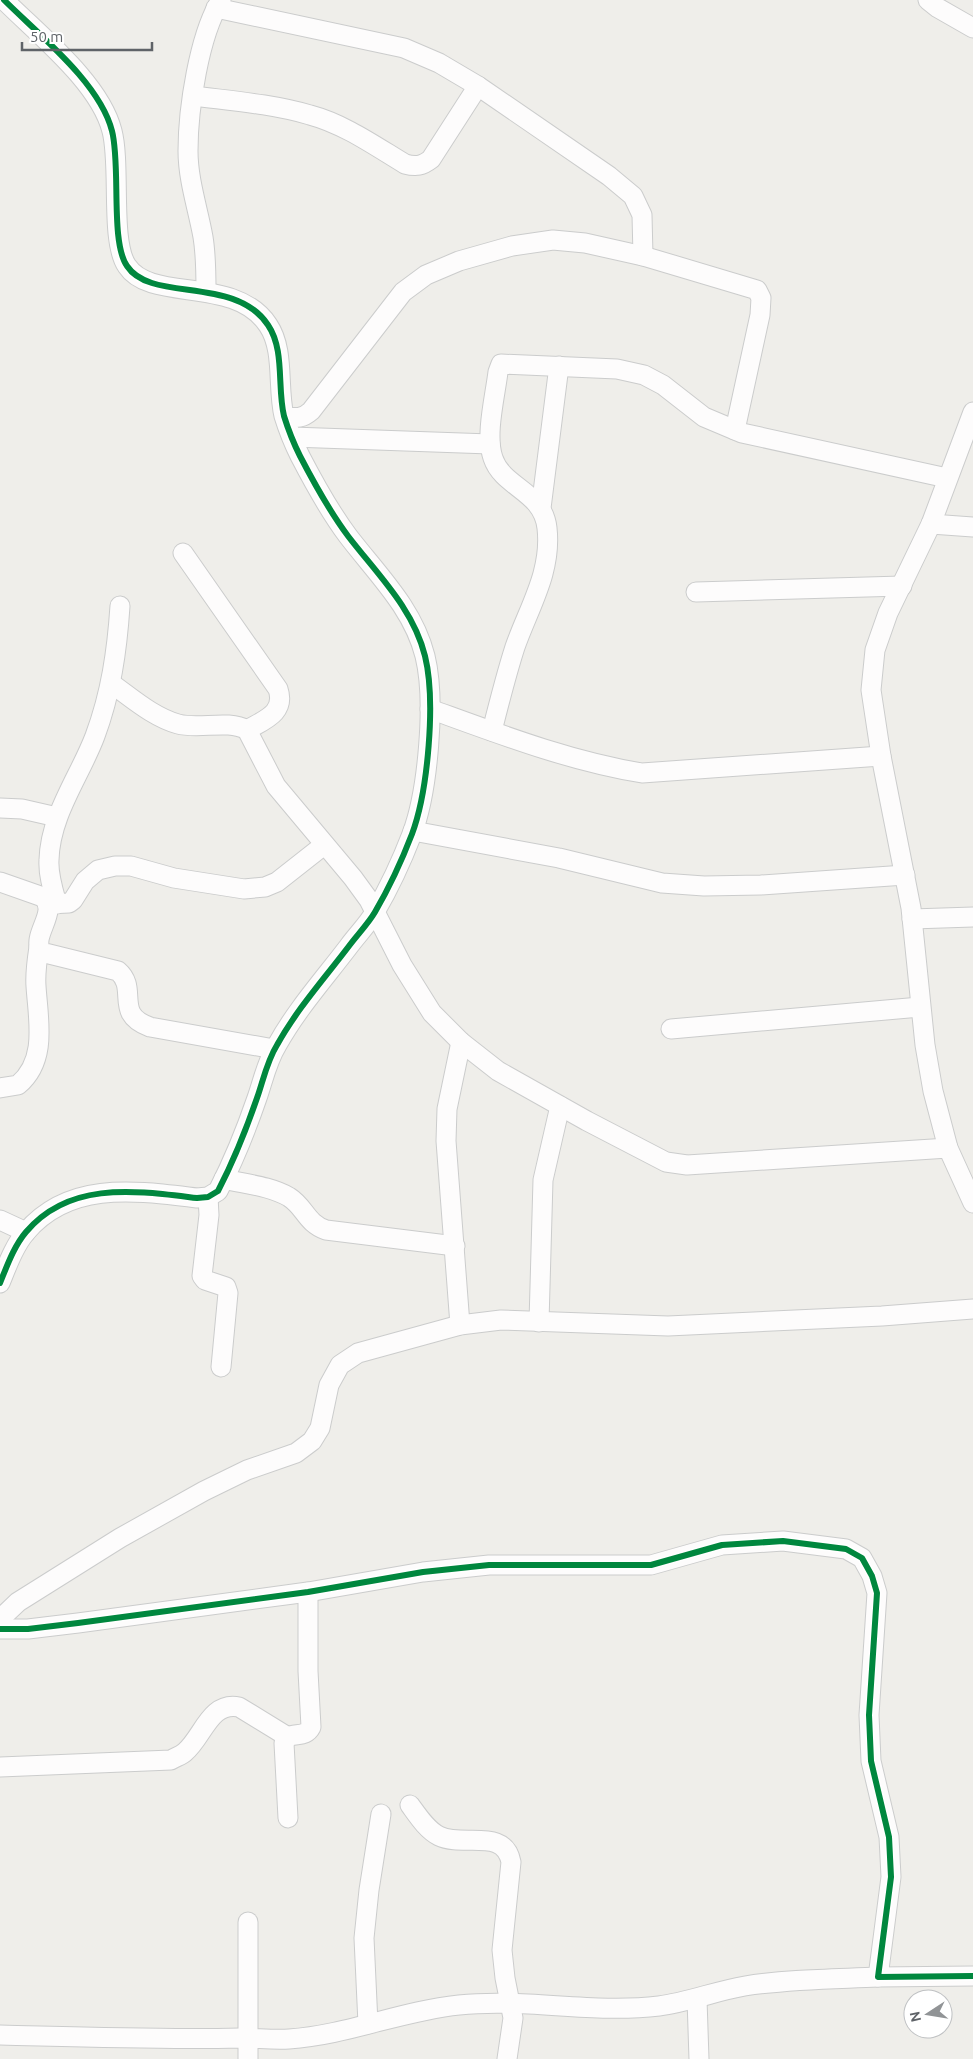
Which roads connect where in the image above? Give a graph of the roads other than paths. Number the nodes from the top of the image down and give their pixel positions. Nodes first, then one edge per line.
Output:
1 (4, 0) edge
2 (928, 0) edge
3 (219, 4) edge
4 (973, 28) edge
5 (478, 86) junction
6 (194, 96) junction
7 (643, 256) junction
8 (206, 291) junction
9 (559, 366) junction
10 (973, 412) edge
11 (284, 417) junction
12 (734, 430) junction
13 (968, 436) edge
14 (292, 437) junction
15 (490, 444) junction
16 (947, 478) junction
17 (541, 508) junction
18 (931, 524) junction
19 (973, 527) edge
20 (183, 553) dead end
21 (902, 586) junction
22 (696, 592) dead end
23 (120, 606) dead end
24 (112, 684) junction
25 (430, 709) junction
26 (247, 730) junction
27 (492, 731) junction
28 (881, 756) junction
29 (0, 808) edge
30 (57, 817) junction
31 (413, 831) junction
32 (324, 845) junction
33 (905, 874) junction
34 (0, 882) edge
35 (52, 904) junction
36 (374, 913) junction
37 (973, 917) edge
38 (912, 919) junction
39 (38, 947) junction
40 (920, 1007) junction
41 (671, 1029) dead end
42 (460, 1042) junction
43 (274, 1049) junction
44 (0, 1088) edge
45 (560, 1106) junction
46 (948, 1148) junction
47 (224, 1179) junction
48 (208, 1197) junction
49 (973, 1202) edge
50 (0, 1220) edge
51 (26, 1232) junction
52 (455, 1246) junction
53 (0, 1283) edge
54 (973, 1309) edge
55 (539, 1322) junction
56 (460, 1325) junction
57 (221, 1367) dead end
58 (308, 1592) junction
59 (0, 1619) edge
60 (0, 1629) edge
61 (288, 1737) junction
62 (0, 1767) edge
63 (410, 1805) dead end
64 (382, 1814) dead end
65 (288, 1818) dead end
66 (248, 1922) dead end
67 (973, 1976) edge
68 (878, 1977) junction
69 (697, 1999) junction
70 (511, 2003) junction
71 (368, 2024) junction
72 (0, 2035) edge
73 (248, 2038) junction
74 (248, 2059) edge
75 (507, 2059) edge
76 (699, 2059) edge

1 - 8 street
2 - 4 street
3 - 5 street
3 - 6 street
5 - 6 street
5 - 7 street
6 - 8 street
7 - 11 street
7 - 12 street
8 - 11 street
9 - 12 street
9 - 15 street
9 - 17 street
10 - 13 street
11 - 14 street
12 - 16 street
13 - 16 street
14 - 15 street
14 - 25 street
15 - 17 street
16 - 18 street
17 - 27 street
18 - 19 street
18 - 21 street
20 - 26 street
21 - 22 street
21 - 28 street
23 - 24 street
24 - 26 street
24 - 30 street
25 - 27 street
25 - 31 street
26 - 32 street
27 - 28 street
28 - 33 street
29 - 30 street
30 - 35 street
31 - 33 street
31 - 36 street
32 - 35 street
32 - 36 street
33 - 38 street
34 - 35 street
35 - 39 street
36 - 42 street
36 - 43 street
37 - 38 street
38 - 40 street
39 - 43 street
39 - 44 street
40 - 41 street
40 - 46 street
42 - 45 street
42 - 52 street
43 - 47 street
45 - 46 street
45 - 55 street
46 - 49 street
47 - 48 street
47 - 52 street
48 - 51 street
48 - 57 street
50 - 51 street
51 - 53 street
52 - 56 street
54 - 55 street
55 - 56 street
56 - 59 street
58 - 60 street
58 - 61 street
58 - 68 street
61 - 62 street
61 - 65 street
63 - 70 street
64 - 71 street
66 - 73 street
67 - 68 street
68 - 69 street
69 - 70 street
69 - 76 street
70 - 71 street
70 - 75 street
71 - 73 street
72 - 73 street
73 - 74 street

